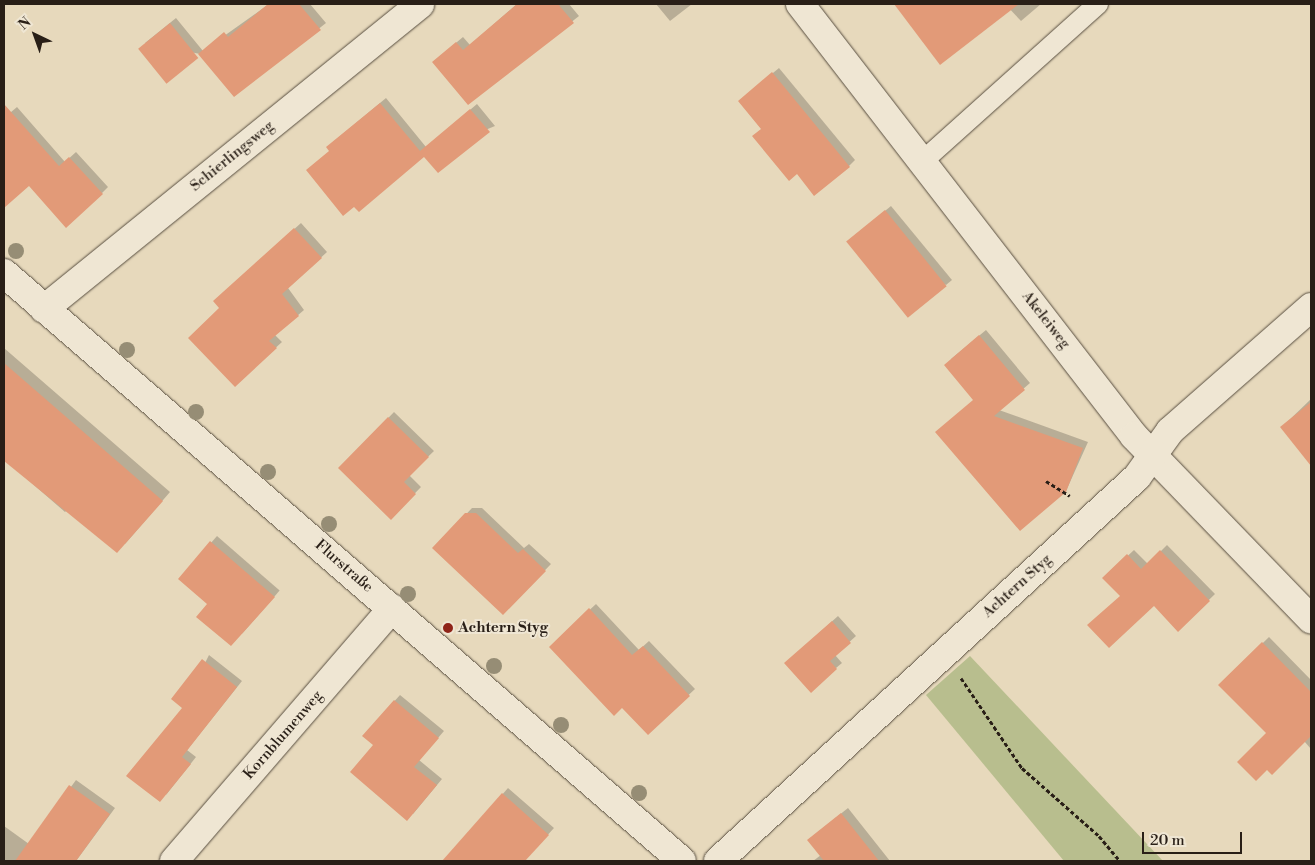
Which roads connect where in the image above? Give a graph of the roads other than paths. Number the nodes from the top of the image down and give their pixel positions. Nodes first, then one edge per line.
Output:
1 (420, 4) edge
2 (800, 4) edge
3 (1098, 4) edge
4 (924, 160) junction
5 (4, 273) edge
6 (1311, 307) edge
7 (44, 309) junction
8 (1151, 456) junction
9 (392, 608) junction
10 (1311, 619) edge
11 (174, 861) edge
12 (682, 861) edge
13 (718, 861) edge

1 - 7 street, Schierlingsweg
2 - 4 street, Akeleiweg
3 - 4 lane
4 - 8 street, Akeleiweg
5 - 7 street, Flurstraße
6 - 8 street, Achtern Styg
7 - 9 street, Flurstraße
8 - 10 street, Akeleiweg
8 - 13 street, Achtern Styg
9 - 11 street, Kornblumenweg
9 - 12 street, Flurstraße

